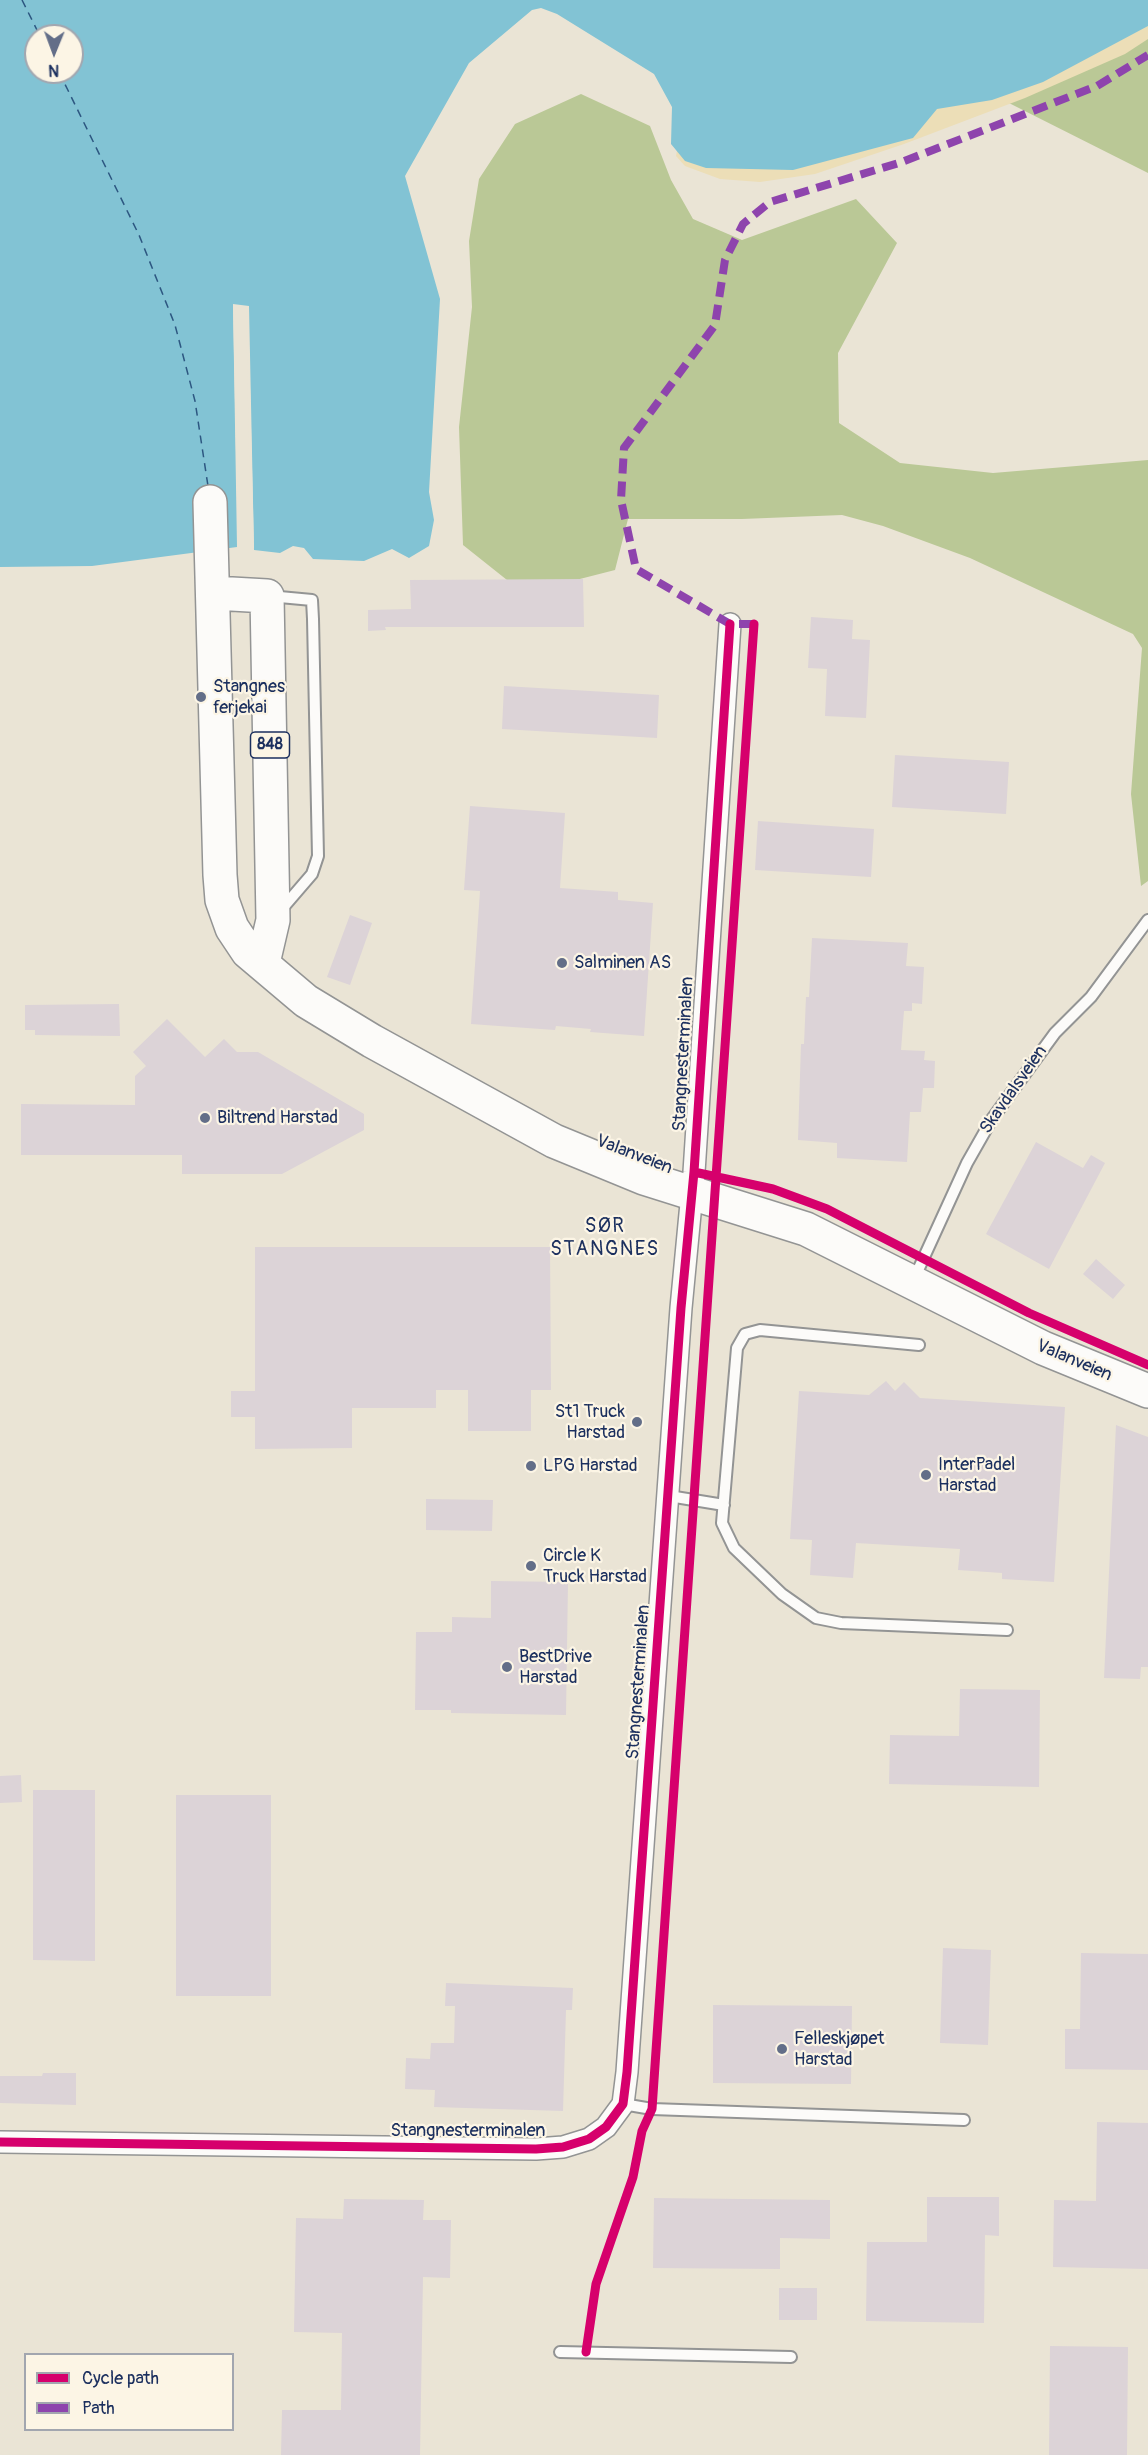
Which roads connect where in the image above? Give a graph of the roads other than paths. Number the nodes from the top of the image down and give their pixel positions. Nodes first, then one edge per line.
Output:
1 (210, 502) dead end
2 (214, 579) junction
3 (267, 596) junction
4 (730, 624) dead end
5 (273, 920) junction
6 (1148, 920) edge
7 (263, 963) junction
8 (692, 1193) junction
9 (913, 1282) junction
10 (919, 1345) dead end
11 (1148, 1391) edge
12 (669, 1496) junction
13 (724, 1505) junction
14 (1007, 1630) dead end
15 (623, 2104) junction
16 (964, 2120) dead end
17 (0, 2142) edge
18 (560, 2352) dead end
19 (791, 2357) dead end

1 - 2 main road, Valanveien
2 - 3 main road
2 - 7 main road, Valanveien
3 - 5 main road, 848
3 - 5 lane
4 - 8 street, Stangnesterminalen
5 - 7 main road, 848
6 - 9 lane, Skavdalsveien
7 - 8 main road, Valanveien
8 - 9 main road, Valanveien
8 - 12 street, Stangnesterminalen
9 - 11 main road, Valanveien
10 - 13 lane
12 - 13 lane
12 - 15 street, Stangnesterminalen
13 - 14 lane
15 - 16 lane
15 - 17 street, Stangnesterminalen
18 - 19 lane

